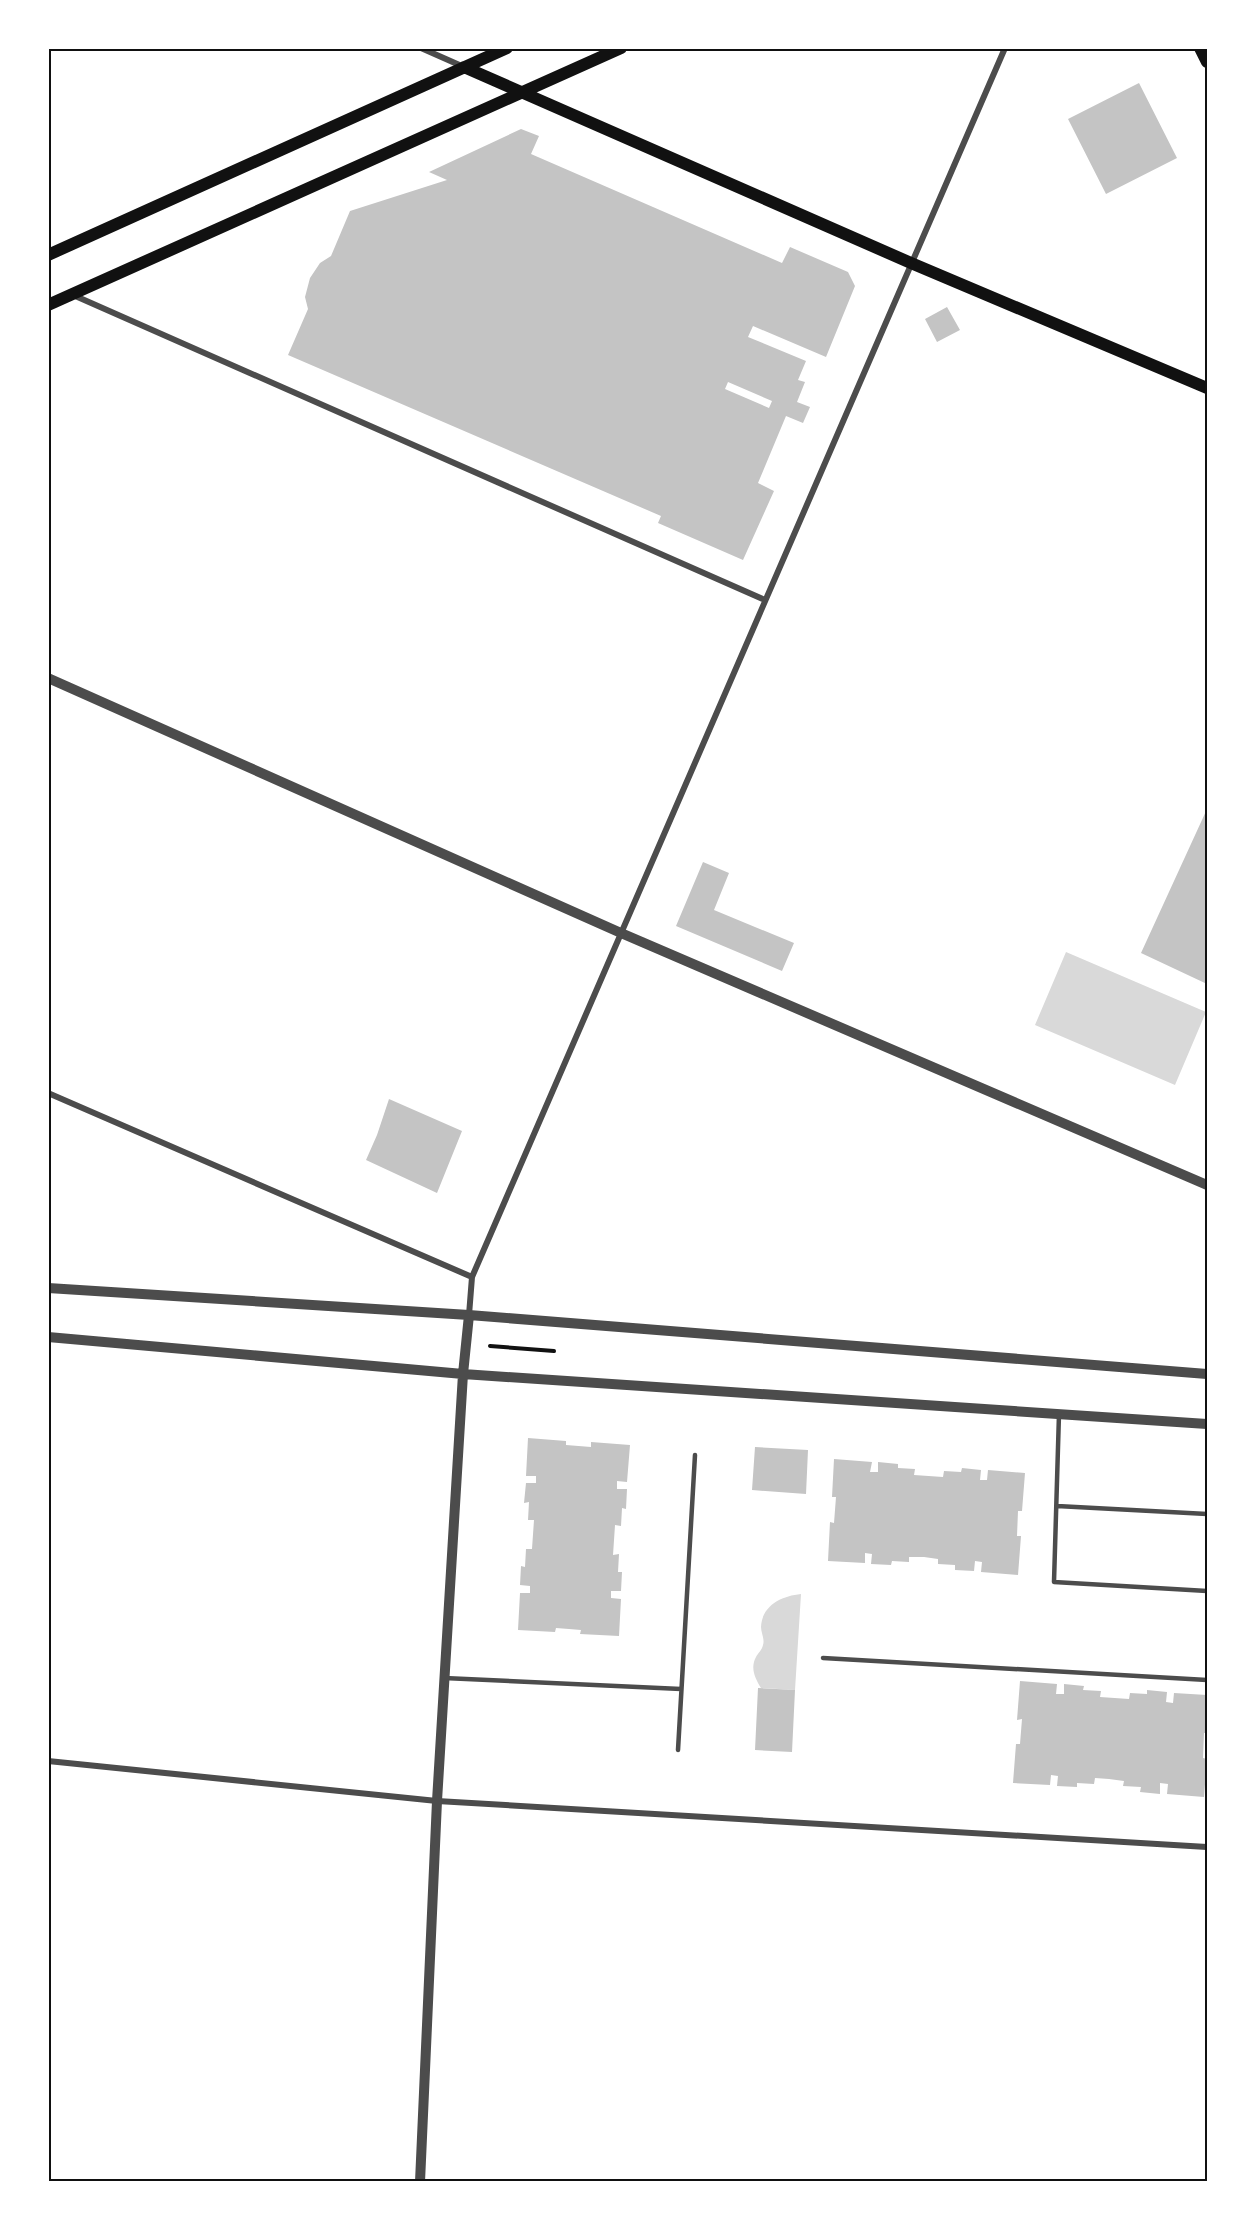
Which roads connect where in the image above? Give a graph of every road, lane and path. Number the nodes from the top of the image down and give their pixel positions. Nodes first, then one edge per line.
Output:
1 (421, 48) edge
2 (507, 48) edge
3 (621, 48) edge
4 (1005, 48) edge
5 (1200, 48) edge
6 (1207, 62) edge
7 (464, 67) junction
8 (522, 93) junction
9 (48, 255) edge
10 (911, 264) junction
11 (73, 295) junction
12 (48, 305) edge
13 (1207, 388) edge
14 (765, 600) junction
15 (48, 678) edge
16 (621, 933) junction
17 (48, 1093) edge
18 (1207, 1185) edge
19 (472, 1277) junction
20 (48, 1288) edge
21 (469, 1315) junction
22 (48, 1337) edge
23 (463, 1374) junction
24 (1207, 1374) edge
25 (1059, 1414) junction
26 (1207, 1424) edge
27 (695, 1455) dead end
28 (1057, 1506) junction
29 (1207, 1514) edge
30 (1207, 1591) edge
31 (823, 1658) dead end
32 (444, 1678) junction
33 (1207, 1680) edge
34 (681, 1689) junction
35 (678, 1750) dead end
36 (48, 1761) edge
37 (437, 1801) junction
38 (1207, 1847) edge
39 (420, 2182) edge

1 - 7 street
2 - 7 main road
3 - 8 main road
4 - 10 street
5 - 6 main road
7 - 8 main road
7 - 9 main road
8 - 10 main road
8 - 11 main road
10 - 13 main road
10 - 14 street
11 - 12 main road
11 - 14 street
14 - 16 street
15 - 16 street
16 - 18 street
16 - 19 street
17 - 19 street
19 - 21 street
20 - 21 street
21 - 23 street
21 - 24 street
22 - 23 street
23 - 25 street
23 - 32 street
25 - 26 street
25 - 28 lane
27 - 34 lane
28 - 29 lane
28 - 30 lane
31 - 33 lane
32 - 34 lane
32 - 37 street
34 - 35 lane
36 - 37 street
37 - 38 street
37 - 39 street

